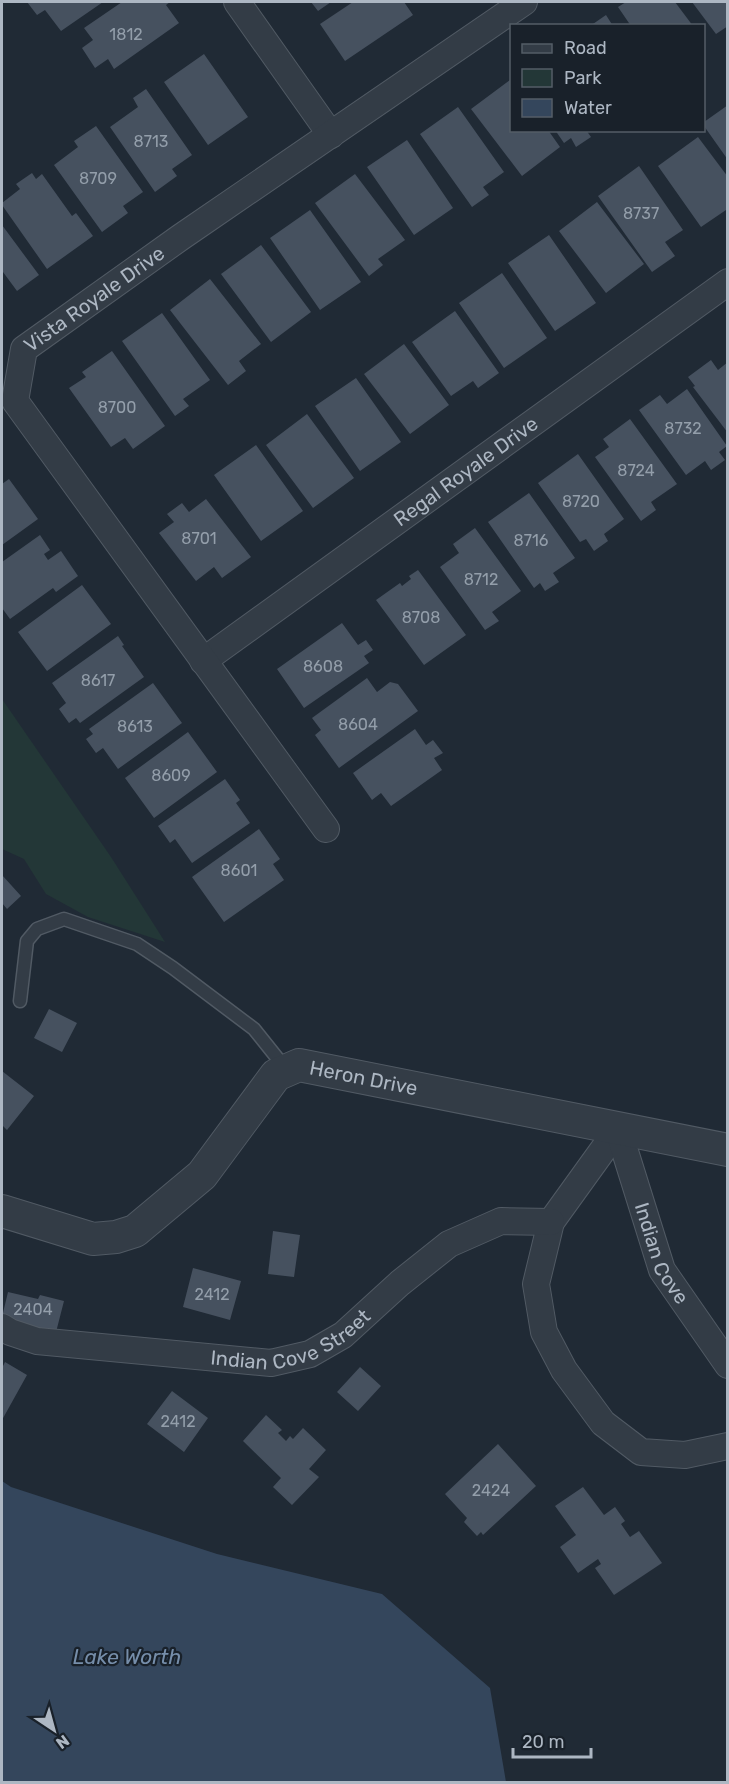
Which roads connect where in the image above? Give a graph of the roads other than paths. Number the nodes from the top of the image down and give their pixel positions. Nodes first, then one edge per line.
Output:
1 (237, 2) edge
2 (524, 2) edge
3 (331, 135) junction
4 (728, 282) edge
5 (203, 660) junction
6 (326, 829) dead end
7 (20, 1001) dead end
8 (287, 1070) junction
9 (618, 1129) junction
10 (728, 1150) edge
11 (2, 1211) edge
12 (551, 1222) junction
13 (2, 1327) edge
14 (728, 1365) edge
15 (728, 1446) edge

1 - 3 street
2 - 3 street, Vista Royale Drive
3 - 5 street, Vista Royale Drive
4 - 5 street, Regal Royale Drive
5 - 6 street, Vista Royale Drive
7 - 8 lane
8 - 9 street, Heron Drive
8 - 11 street, Heron Drive
9 - 10 street, Heron Drive
9 - 12 street
9 - 14 street, Indian Cove
12 - 13 street, Indian Cove Street
12 - 15 street

